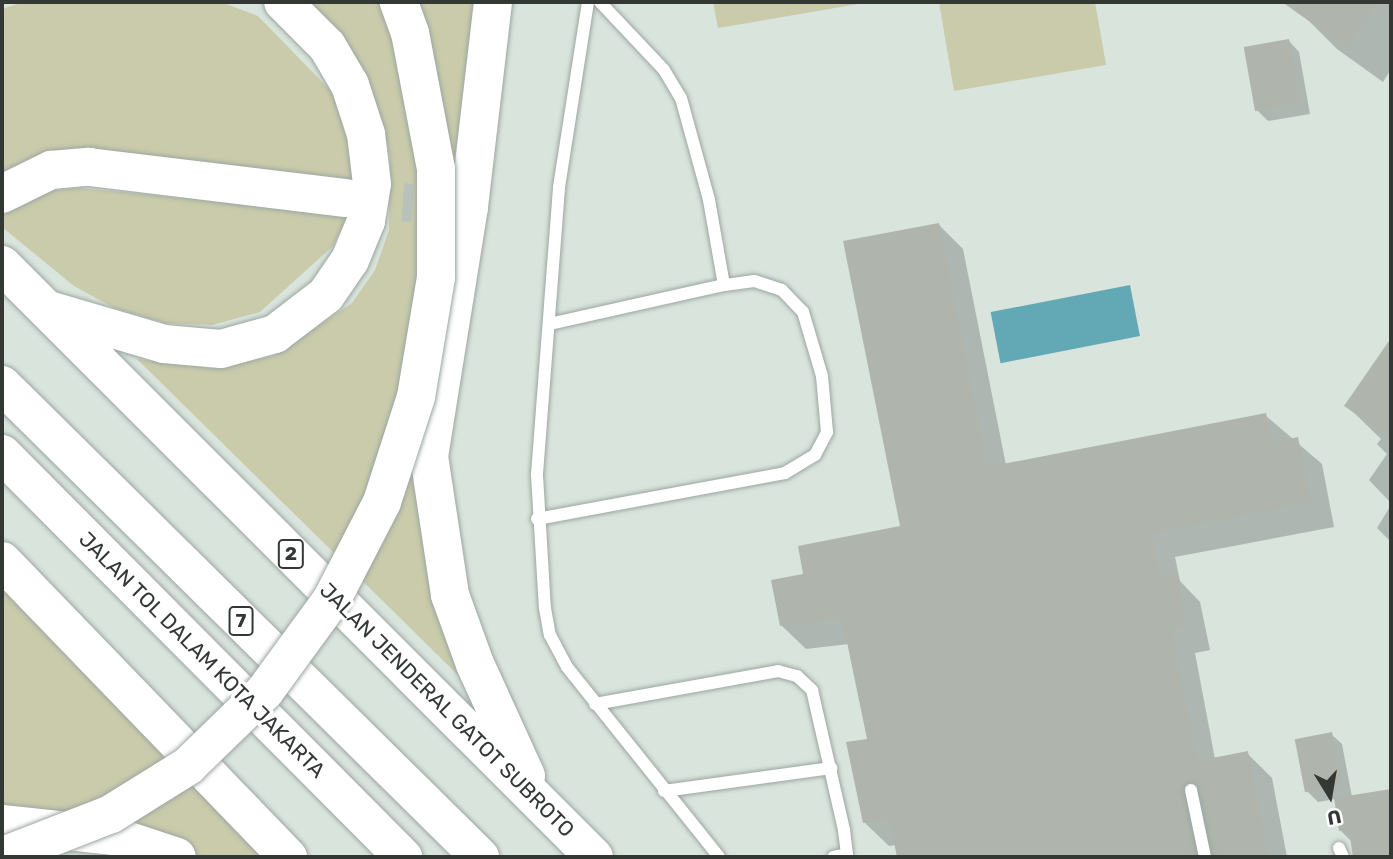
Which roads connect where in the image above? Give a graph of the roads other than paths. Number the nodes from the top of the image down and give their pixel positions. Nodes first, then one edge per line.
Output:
1 (283, 2) edge
2 (399, 2) edge
3 (493, 2) edge
4 (588, 2) edge
5 (600, 2) edge
6 (2, 194) edge
7 (346, 198) tunnel mouth
8 (413, 203) tunnel mouth
9 (469, 207) junction
10 (2, 265) edge
11 (724, 285) junction
12 (42, 305) junction
13 (550, 324) junction
14 (2, 385) edge
15 (2, 454) edge
16 (537, 519) junction
17 (2, 561) edge
18 (596, 704) junction
19 (831, 768) junction
20 (1191, 790) dead end
21 (664, 791) junction
22 (536, 799) junction
23 (2, 824) edge
24 (2, 855) edge
25 (847, 856) edge
26 (177, 857) edge
27 (288, 857) edge
28 (403, 857) edge
29 (480, 857) edge
30 (594, 857) edge
31 (719, 857) edge
32 (833, 857) edge
33 (1205, 857) edge

1 - 12 highway
2 - 24 highway, bridge
3 - 9 highway
4 - 13 lane
5 - 11 lane
6 - 7 highway
8 - 9 highway
9 - 22 highway
10 - 12 highway, JALAN JENDERAL GATOT SUBROTO / 2
11 - 13 lane
11 - 16 lane
12 - 22 highway, JALAN JENDERAL GATOT SUBROTO / 2
13 - 16 lane
14 - 29 highway, 7
15 - 28 highway, JALAN TOL DALAM KOTA JAKARTA / 7
16 - 18 lane
17 - 27 highway
18 - 19 lane
18 - 21 lane
19 - 21 lane
19 - 25 lane
20 - 33 lane
21 - 31 lane
22 - 30 highway, JALAN JENDERAL GATOT SUBROTO / 2
23 - 26 highway, bridge
25 - 32 lane

